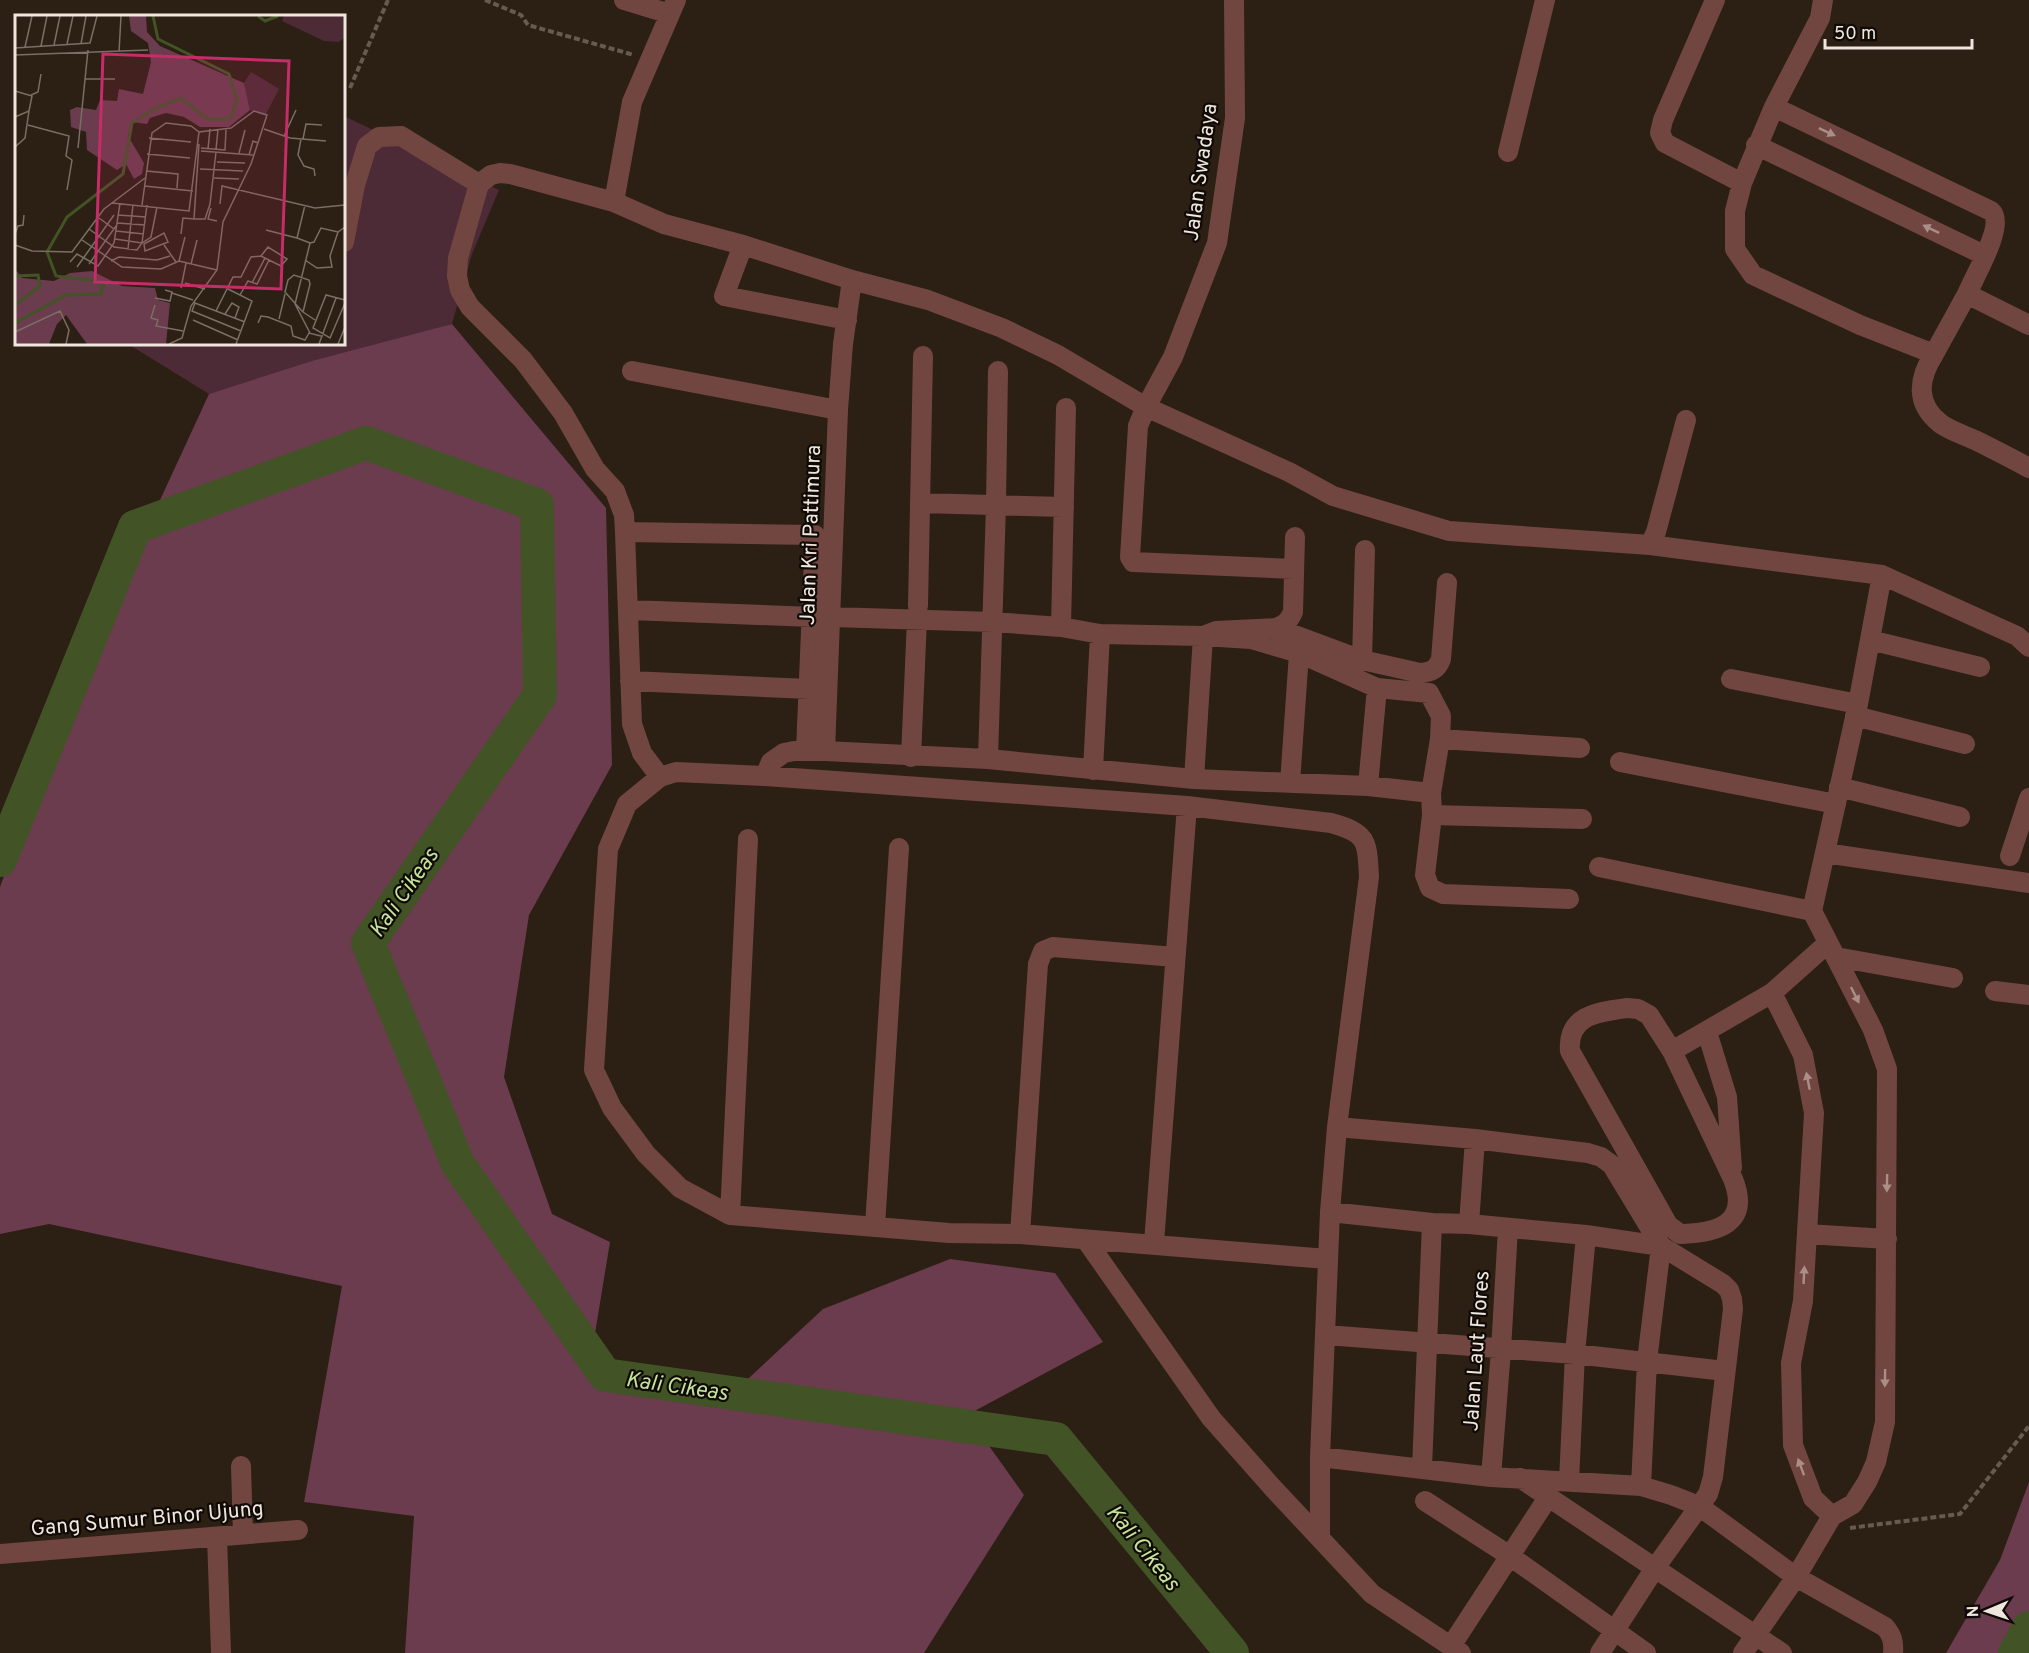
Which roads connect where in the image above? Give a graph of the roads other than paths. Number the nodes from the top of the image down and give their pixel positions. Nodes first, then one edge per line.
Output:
1 (624, 0) edge
2 (1233, 0) edge
3 (1545, 0) edge
4 (1715, 0) edge
5 (1823, 0) edge
6 (673, 7) edge
7 (1774, 107) junction
8 (1756, 145) junction
9 (1508, 152) dead end
10 (1742, 183) junction
11 (479, 184) junction
12 (614, 202) junction
13 (345, 237) edge
14 (743, 245) junction
15 (1984, 255) junction
16 (852, 280) junction
17 (1967, 294) junction
18 (847, 320) junction
19 (2029, 325) edge
20 (1934, 354) junction
21 (923, 356) dead end
22 (632, 371) dead end
23 (998, 371) dead end
24 (1146, 407) junction
25 (1066, 408) dead end
26 (838, 410) junction
27 (1686, 420) dead end
28 (2029, 468) edge
29 (921, 503) junction
30 (996, 505) junction
31 (1064, 507) junction
32 (625, 532) junction
33 (1295, 537) dead end
34 (1650, 545) junction
35 (1365, 550) dead end
36 (1294, 568) junction
37 (1882, 575) junction
38 (1447, 583) dead end
39 (630, 610) junction
40 (918, 612) junction
41 (822, 617) junction
42 (993, 622) junction
43 (1061, 627) junction
44 (1276, 628) junction
45 (1100, 634) junction
46 (1203, 636) junction
47 (1870, 640) junction
48 (2029, 647) edge
49 (1299, 653) junction
50 (1362, 660) junction
51 (1980, 667) dead end
52 (1731, 679) dead end
53 (630, 681) junction
54 (1377, 688) junction
55 (809, 689) junction
56 (1856, 710) junction
57 (1440, 739) junction
58 (1965, 744) dead end
59 (1580, 748) dead end
60 (816, 751) junction
61 (911, 757) junction
62 (988, 759) junction
63 (1620, 762) dead end
64 (1093, 770) junction
65 (765, 776) junction
66 (660, 777) junction
67 (1194, 779) junction
68 (1290, 783) junction
69 (1368, 786) junction
70 (1431, 793) junction
71 (1838, 796) junction
72 (2029, 798) edge
73 (1187, 806) junction
74 (1432, 815) junction
75 (1960, 817) dead end
76 (1582, 819) dead end
77 (748, 839) dead end
78 (899, 848) dead end
79 (1825, 853) junction
80 (2010, 856) dead end
81 (1599, 867) dead end
82 (2029, 883) edge
83 (1569, 899) dead end
84 (1812, 912) junction
85 (1832, 950) junction
86 (1175, 957) junction
87 (1953, 978) dead end
88 (1995, 991) dead end
89 (1772, 993) junction
90 (2029, 995) edge
91 (1707, 1032) junction
92 (1672, 1051) junction
93 (1337, 1127) junction
94 (1475, 1139) junction
95 (1733, 1179) junction
96 (1330, 1212) junction
97 (730, 1215) junction
98 (1432, 1223) junction
99 (1469, 1224) junction
100 (875, 1226) junction
101 (1508, 1228) junction
102 (1020, 1234) junction
103 (1807, 1234) junction
104 (1586, 1235) junction
105 (1887, 1239) junction
106 (1086, 1240) junction
107 (1154, 1244) junction
108 (1661, 1246) junction
109 (1327, 1259) junction
110 (1326, 1335) junction
111 (1426, 1344) junction
112 (1501, 1350) junction
113 (1575, 1354) junction
114 (1647, 1361) junction
115 (1725, 1371) junction
116 (1320, 1457) junction
117 (241, 1466) dead end
118 (1422, 1468) junction
119 (1491, 1477) junction
120 (1518, 1477) junction
121 (1569, 1481) junction
122 (1641, 1486) junction
123 (1549, 1497) junction
124 (1425, 1501) dead end
125 (1699, 1506) junction
126 (1827, 1524) junction
127 (298, 1530) dead end
128 (243, 1535) junction
129 (216, 1537) junction
130 (1320, 1538) junction
131 (0, 1554) edge
132 (1510, 1556) junction
133 (1655, 1568) junction
134 (1796, 1577) junction
135 (1614, 1631) junction
136 (1755, 1634) junction
137 (1456, 1650) edge
138 (221, 1653) edge
139 (1600, 1653) edge
140 (1646, 1653) edge
141 (1743, 1653) edge
142 (1782, 1653) edge
143 (1893, 1653) edge

1 - 6 street
2 - 24 street, Jalan Swadaya
3 - 9 street
4 - 10 street
5 - 7 street
6 - 12 street
7 - 8 street
7 -> 15 street
8 - 10 street
15 -> 8 street
10 - 20 street
11 - 12 street
11 - 13 street
11 - 32 street
12 - 14 street
14 - 16 street
14 - 18 street
15 - 17 street
16 - 18 street, Jalan Kri Pattimura
16 - 24 street
17 - 19 street
17 - 20 street
18 - 26 street, Jalan Kri Pattimura
20 - 28 street
21 - 29 street
22 - 26 street
23 - 30 street
24 - 34 street
24 - 36 street, Jalan Swadaya
25 - 31 street
26 - 41 street, Jalan Kri Pattimura
27 - 34 street
29 - 30 street
29 - 40 street
30 - 31 street
30 - 42 street
31 - 43 street
32 - 39 street
32 - 41 street
33 - 36 street
34 - 37 street
35 - 50 street
36 - 44 street
37 - 47 street
37 - 48 street
38 - 50 street
39 - 41 street
39 - 53 street
40 - 41 street
40 - 42 street
40 - 61 street
41 - 55 street
41 - 60 street, Jalan Kri Pattimura
42 - 43 street
42 - 62 street
43 - 45 street
44 - 46 street
44 - 50 street
45 - 46 street
45 - 64 street
46 - 49 street
46 - 67 street
47 - 51 street
47 - 56 street
49 - 54 street
49 - 68 street
52 - 56 street
53 - 55 street
53 - 66 street
54 - 57 street
54 - 69 street
55 - 60 street
56 - 58 street
56 - 71 street
57 - 59 street
57 - 70 street
60 - 61 street
60 - 65 street
61 - 62 street
62 - 64 street
63 - 71 street
64 - 67 street
65 - 66 street
65 - 73 street
66 - 97 street
67 - 68 street
68 - 69 street
69 - 70 street
70 - 74 street
71 - 75 street
71 - 79 street
72 - 80 street
73 - 86 street
73 - 93 street
74 - 76 street
74 - 83 street
77 - 97 street
78 - 100 street
79 - 82 street
79 - 84 street
81 - 84 street
84 - 85 street
85 - 87 street
85 - 89 street
85 -> 105 street
86 - 102 street
86 - 107 street
88 - 90 street
89 - 91 street
103 -> 89 street
91 - 92 street
91 - 95 street
92 - 95 street
92 - 95 street
93 - 94 street
93 - 96 street
94 - 99 street
94 - 108 street
96 - 98 street
96 - 109 street
97 - 100 street
98 - 99 street
98 - 111 street
99 - 101 street
100 - 102 street
101 - 104 street
101 - 112 street, Jalan Laut Flores
102 - 106 street
103 - 105 street
126 -> 103 street
104 - 108 street
104 - 113 street
105 -> 126 street
106 - 107 street
106 - 130 street
107 - 109 street
108 - 114 street
108 - 115 street
109 - 110 street
110 - 111 street
110 - 116 street
111 - 112 street
111 - 118 street
112 - 113 street
112 - 119 street, Jalan Laut Flores
113 - 114 street
113 - 121 street
114 - 115 street
114 - 122 street
115 - 125 street
116 - 118 street
116 - 130 street
117 - 128 street
118 - 119 street
119 - 120 street
120 - 121 street
120 - 123 street
121 - 122 street
122 - 125 street
123 - 132 street
123 - 133 street
124 - 132 street
125 - 133 street
125 - 134 street
126 - 134 street
127 - 128 street, Gang Sumur Binor Ujung
128 - 129 street, Gang Sumur Binor Ujung
129 - 131 street, Gang Sumur Binor Ujung
129 - 138 street
130 - 137 street
132 - 135 street
132 - 137 street
133 - 135 street
133 - 136 street
134 - 136 street
134 - 143 street
135 - 139 street
135 - 140 street
136 - 141 street
136 - 142 street

